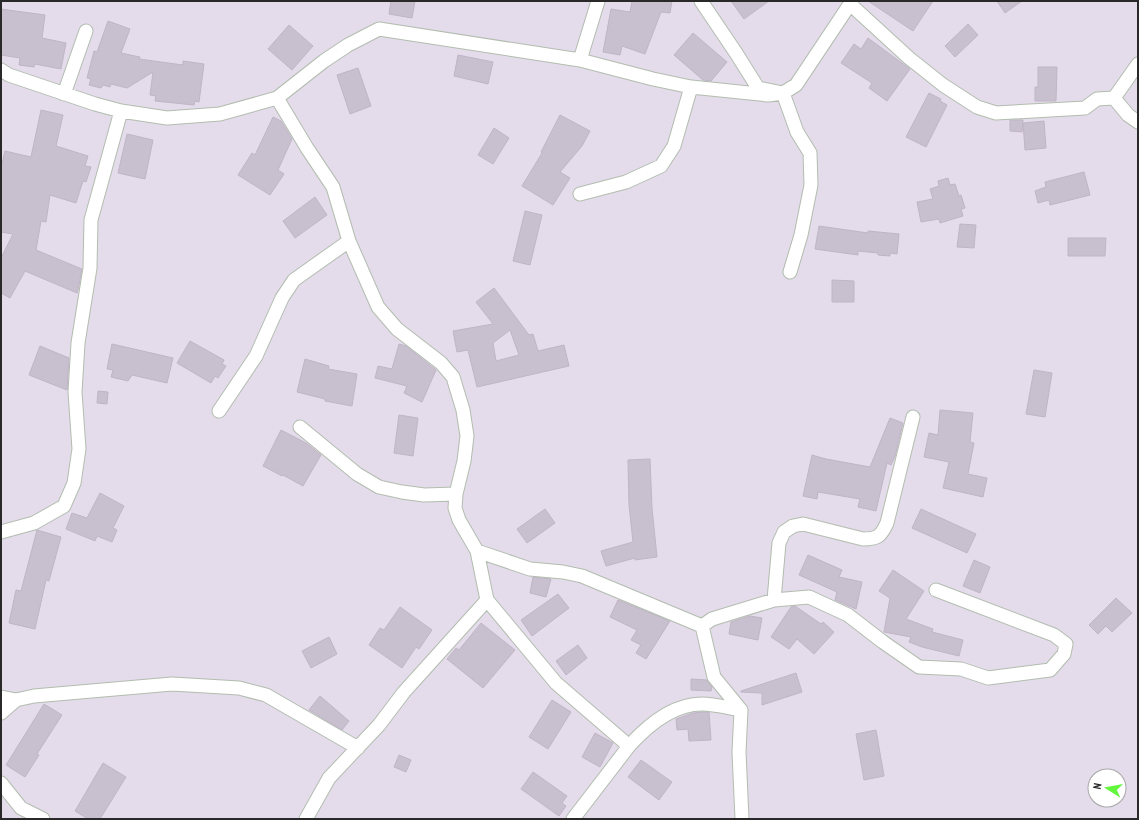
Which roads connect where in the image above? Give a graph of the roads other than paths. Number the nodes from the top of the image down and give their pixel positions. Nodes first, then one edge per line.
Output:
1 (598, 1) edge
2 (700, 1) edge
3 (851, 2) edge
4 (86, 31) dead end
5 (580, 60) junction
6 (1138, 64) edge
7 (1, 70) edge
8 (691, 87) junction
9 (783, 92) junction
10 (64, 94) junction
11 (277, 98) junction
12 (1114, 98) junction
13 (121, 111) junction
14 (1138, 122) edge
15 (580, 194) dead end
16 (349, 241) junction
17 (790, 272) dead end
18 (219, 411) dead end
19 (914, 417) dead end
20 (300, 427) dead end
21 (456, 494) junction
22 (1, 532) edge
23 (477, 551) junction
24 (936, 590) dead end
25 (487, 600) junction
26 (774, 600) junction
27 (702, 626) junction
28 (1, 697) edge
29 (16, 700) junction
30 (741, 710) junction
31 (1, 713) edge
32 (629, 746) junction
33 (358, 748) junction
34 (1, 783) edge
35 (43, 819) edge
36 (306, 819) edge
37 (573, 819) edge
38 (742, 819) edge

1 - 5 street
2 - 9 street
3 - 9 street
3 - 12 street
4 - 10 street
5 - 8 street
5 - 11 street
6 - 12 street
7 - 10 street
8 - 9 street
8 - 15 street
9 - 17 street
10 - 13 street
11 - 13 street
11 - 16 street
12 - 14 street
13 - 22 street
16 - 18 street
16 - 21 street
19 - 26 street
20 - 21 street
21 - 23 street
23 - 25 street
23 - 27 street
24 - 26 street
25 - 32 street
25 - 33 street
26 - 27 street
27 - 30 street
28 - 29 street
29 - 31 street
29 - 33 street
30 - 32 street
30 - 38 street
32 - 37 street
33 - 36 street
34 - 35 street

